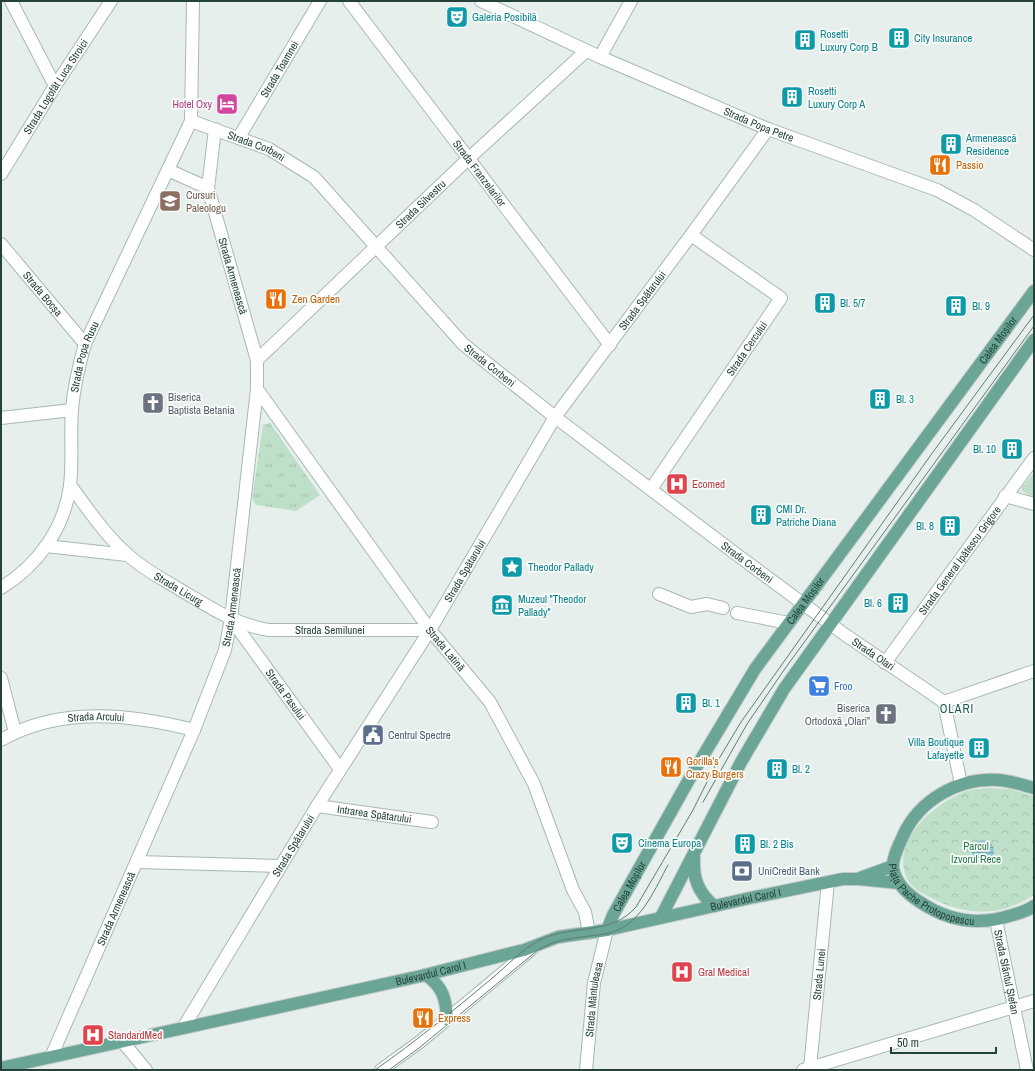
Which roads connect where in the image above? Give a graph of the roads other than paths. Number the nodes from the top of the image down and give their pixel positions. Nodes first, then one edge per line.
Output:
1 (11, 1) edge
2 (111, 1) edge
3 (193, 1) edge
4 (320, 1) edge
5 (349, 1) edge
6 (481, 1) edge
7 (631, 1) edge
8 (586, 51) junction
9 (600, 57) junction
10 (55, 86) junction
11 (190, 121) junction
12 (215, 129) junction
13 (768, 129) junction
14 (239, 137) junction
15 (468, 160) junction
16 (168, 170) junction
17 (1, 174) edge
18 (208, 188) junction
19 (691, 235) junction
20 (1, 244) edge
21 (376, 246) junction
22 (1034, 250) edge
23 (1034, 291) edge
24 (1034, 340) edge
25 (85, 344) junction
26 (610, 345) junction
27 (257, 360) junction
28 (257, 389) junction
29 (72, 410) junction
30 (555, 417) junction
31 (1, 418) edge
32 (1034, 458) edge
33 (70, 485) junction
34 (651, 489) junction
35 (1005, 496) junction
36 (1034, 504) edge
37 (46, 546) junction
38 (128, 555) junction
39 (1, 588) edge
40 (659, 594) dead end
41 (803, 604) junction
42 (723, 608) dead end
43 (737, 613) dead end
44 (231, 619) junction
45 (789, 623) junction
46 (831, 624) junction
47 (430, 630) junction
48 (885, 663) junction
49 (1034, 671) edge
50 (1, 678) edge
51 (944, 702) junction
52 (194, 730) junction
53 (15, 732) junction
54 (1, 740) edge
55 (340, 769) junction
56 (961, 784) junction
57 (1034, 788) edge
58 (317, 806) junction
59 (432, 822) dead end
60 (694, 854) junction
61 (137, 862) junction
62 (280, 866) junction
63 (893, 866) junction
64 (859, 879) junction
65 (828, 882) junction
66 (899, 883) junction
67 (714, 906) junction
68 (1034, 906) edge
69 (661, 917) junction
70 (996, 920) junction
71 (607, 930) junction
72 (589, 933) junction
73 (534, 947) junction
74 (426, 975) junction
75 (1034, 1001) edge
76 (1014, 1007) junction
77 (447, 1019) junction
78 (182, 1028) junction
79 (122, 1041) junction
80 (51, 1057) junction
81 (1, 1068) edge
82 (807, 1069) edge
83 (146, 1070) edge
84 (381, 1070) edge
85 (586, 1070) edge
86 (1027, 1070) edge

1 - 10 street
2 - 10 street, Strada Logofăt Luca Stroici
3 - 11 street
4 - 14 street, Strada Toamnei
5 - 15 street, Strada Franzelarilor
6 - 8 street, Strada Popa Petre
7 - 9 street
8 - 9 street, Strada Popa Petre
8 - 15 street, Strada Silvestru
9 - 13 street, Strada Popa Petre
10 - 17 street, Strada Logofăt Luca Stroici
11 - 12 street, Strada Corbeni
11 - 16 street, Strada Popa Rusu
12 - 14 street, Strada Corbeni
12 - 18 street, Strada Armenească
13 - 19 street, Strada Spătarului
13 - 22 street, Strada Popa Petre
14 - 21 street, Strada Corbeni
15 - 21 street, Strada Silvestru
15 - 26 street, Strada Franzelarilor
16 - 18 street
16 - 25 street, Strada Popa Rusu
18 - 27 street, Strada Armenească
19 - 26 street, Strada Spătarului
19 - 34 street, Strada Cercului
20 - 25 street, Strada Bocșa
21 - 27 street, Strada Silvestru
21 - 30 street, Strada Corbeni
23 - 41 main road, Calea Moșilor
24 - 46 main road
25 - 29 street, Strada Popa Rusu
26 - 30 street, Strada Spătarului
27 - 28 street, Strada Armenească
28 - 44 street, Strada Armenească
28 - 47 street, Strada Latină
29 - 31 street
29 - 33 street, Strada Popa Rusu
30 - 34 street, Strada Corbeni
30 - 47 street, Strada Spătarului
32 - 35 street, Strada General Ipătescu Grigore
33 - 37 street, Strada Popa Rusu
33 - 38 street, Strada Licurg
34 - 41 street, Strada Corbeni
35 - 36 street
35 - 48 street, Strada General Ipătescu Grigore
37 - 38 street, Strada Licurg
37 - 39 street, Strada Popa Rusu
38 - 44 street, Strada Licurg
40 - 42 street
41 - 45 main road, Calea Moșilor
41 - 46 street, Strada Olari
43 - 45 street
44 - 47 street, Strada Semilunei
44 - 52 street, Strada Armenească
44 - 55 street, Strada Pasului
45 - 71 main road, Calea Moșilor
46 - 48 street, Strada Olari
46 - 60 main road
47 - 55 street, Strada Spătarului
47 - 72 street, Strada Latină
48 - 51 street, Strada Olari
49 - 51 street
50 - 53 street
51 - 56 street
52 - 53 street, Strada Arcului
52 - 61 street, Strada Armenească
53 - 54 street, Strada Arcului
55 - 58 street, Strada Spătarului
56 - 57 main road, Piața Pache Protopopescu
56 - 63 main road, Piața Pache Protopopescu
58 - 59 street, Intrarea Spătarului
58 - 62 street, Strada Spătarului
60 - 67 main road
60 - 69 main road
61 - 62 street
61 - 80 street, Strada Armenească
62 - 78 street, Strada Spătarului
63 - 64 main road, Bulevardul Carol I
63 - 66 main road, Piața Pache Protopopescu
64 - 65 main road, Bulevardul Carol I
64 - 66 main road, Bulevardul Carol I
65 - 67 main road, Bulevardul Carol I
65 - 82 street, Strada Lunei
66 - 70 main road, Piața Pache Protopopescu
67 - 69 main road, Bulevardul Carol I
68 - 70 main road, Piața Pache Protopopescu
69 - 71 main road, Bulevardul Carol I
70 - 76 street, Strada Sfântul Ștefan
71 - 72 main road, Bulevardul Carol I
71 - 85 street, Strada Mântuleasa
72 - 73 main road, Bulevardul Carol I
73 - 74 main road, Bulevardul Carol I
73 - 77 street
74 - 77 main road
74 - 78 main road, Bulevardul Carol I
75 - 76 street
76 - 82 street
76 - 86 street, Strada Sfântul Ștefan
77 - 84 street
78 - 79 main road, Bulevardul Carol I
79 - 80 main road, Bulevardul Carol I
79 - 83 street
80 - 81 main road, Bulevardul Carol I

